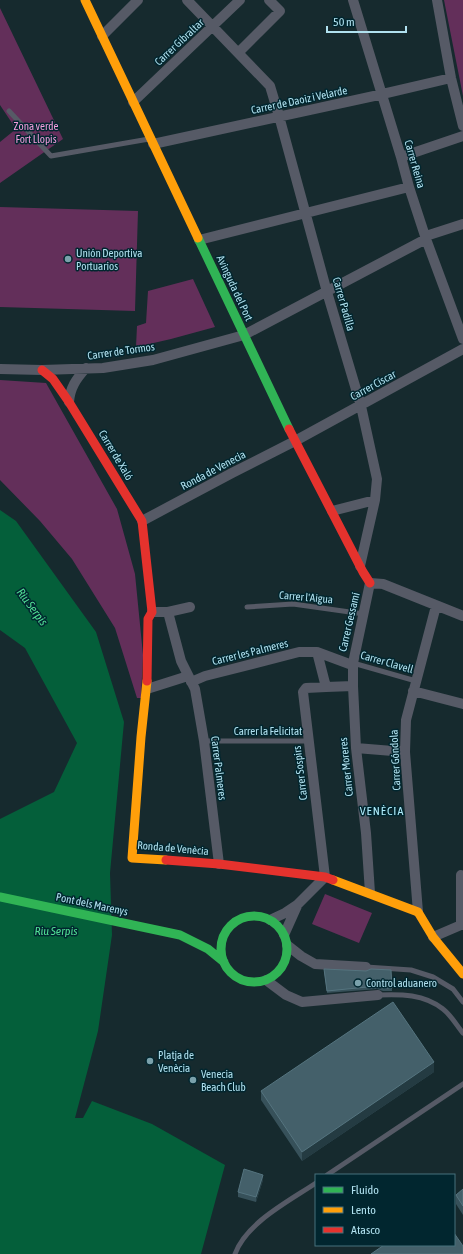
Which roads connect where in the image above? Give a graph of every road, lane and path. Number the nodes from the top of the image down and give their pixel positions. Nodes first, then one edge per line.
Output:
1 (85, 0) edge
2 (138, 0) edge
3 (187, 0) edge
4 (240, 0) edge
5 (269, 0) edge
6 (353, 0) edge
7 (437, 0) edge
8 (213, 27) junction
9 (102, 36) junction
10 (238, 52) junction
11 (451, 78) junction
12 (382, 94) junction
13 (133, 102) junction
14 (9, 111) dead end
15 (280, 116) junction
16 (463, 126) edge
17 (463, 136) edge
18 (152, 142) junction
19 (401, 157) junction
20 (409, 187) junction
21 (307, 213) junction
22 (463, 224) edge
23 (426, 239) junction
24 (199, 240) junction
25 (327, 292) junction
26 (244, 335) junction
27 (463, 339) edge
28 (463, 349) edge
29 (86, 368) junction
30 (0, 370) edge
31 (42, 370) junction
32 (69, 402) junction
33 (361, 406) junction
34 (295, 442) junction
35 (375, 500) junction
36 (332, 511) junction
37 (142, 521) junction
38 (360, 566) junction
39 (370, 584) junction
40 (436, 606) junction
41 (190, 607) dead end
42 (247, 607) dead end
43 (152, 612) junction
44 (168, 612) junction
45 (364, 614) junction
46 (463, 616) edge
47 (316, 652) junction
48 (352, 664) junction
49 (190, 679) junction
50 (416, 681) junction
51 (353, 686) junction
52 (326, 687) junction
53 (147, 689) junction
54 (413, 691) junction
55 (463, 704) edge
56 (204, 741) junction
57 (309, 741) junction
58 (356, 748) junction
59 (406, 752) junction
60 (219, 864) junction
61 (461, 875) dead end
62 (325, 877) junction
63 (370, 893) junction
64 (0, 897) edge
65 (297, 905) junction
66 (418, 912) junction
67 (270, 920) junction
68 (462, 925) edge
69 (228, 929) junction
70 (213, 933) dead end
71 (200, 934) dead end
72 (180, 935) junction
73 (284, 935) junction
74 (433, 937) junction
75 (287, 945) junction
76 (224, 962) junction
77 (366, 967) joint
78 (463, 974) edge
79 (266, 980) junction
80 (378, 995) joint
81 (463, 1002) edge
82 (463, 1033) edge
83 (463, 1084) edge
84 (328, 1174) edge
85 (315, 1184) edge
86 (235, 1254) edge

1 - 9 main road, Avinguda del Port
2 - 9 street
3 - 8 street, Carrer Padilla
4 - 8 street, Carrer Gibraltar
5 - 10 street
6 - 12 street, Carrer Reina
7 - 11 street
8 - 10 street, Carrer Padilla
8 - 13 street, Carrer Gibraltar
9 - 13 main road, Avinguda del Port
10 - 15 street, Carrer Padilla
11 - 12 street, Carrer de Daoiz i Velarde
11 - 16 street
12 - 15 street, Carrer de Daoiz i Velarde
12 - 19 street, Carrer Reina
13 - 18 main road, Avinguda del Port
14 - 18 lane
15 - 18 street, Carrer de Daoiz i Velarde
15 - 21 street, Carrer Padilla
17 - 19 street
18 - 24 main road, Avinguda del Port
19 - 20 street, Carrer Reina
20 - 21 street
20 - 23 street, Carrer Reina
21 - 24 street
21 - 25 street, Carrer Padilla
22 - 23 street, Carrer de Tormos
23 - 25 street, Carrer de Tormos
23 - 27 street, Carrer Reina
24 - 26 main road, Avinguda del Port
25 - 26 street, Carrer de Tormos
25 - 33 street, Carrer Padilla
26 - 29 street, Carrer de Tormos
26 - 34 main road, Avinguda del Port
28 - 33 street, Carrer Císcar
29 - 31 street, Carrer de Tormos
29 - 32 street
30 - 31 street, Carrer de Tormos
31 - 32 main road, Carrer de Xaló
32 - 37 main road, Carrer de Xaló
33 - 34 street, Carrer Císcar
33 - 35 street, Carrer Padilla
34 - 36 main road, Avinguda del Port
34 - 37 street, Ronda de Venecia
35 - 36 street
35 - 38 street, Carrer Padilla
36 - 38 main road, Avinguda del Port
37 - 43 main road, Ronda de Venècia
38 - 39 main road, Avinguda del Port
39 - 40 street
39 - 45 street, Carrer Gessamí
40 - 46 street
40 - 50 street, Carrer Góndola
41 - 44 street
42 - 45 lane, Carrer l'Aigua
43 - 44 street
43 - 53 main road, Ronda de Venècia
44 - 49 street, Carrer Palmeres
45 - 48 street, Carrer Gessamí
47 - 48 street
47 - 49 street, Carrer les Palmeres
47 - 52 street
48 - 50 lane, Carrer Clavell
48 - 51 street, Carrer Gessamí
49 - 53 street, Carrer les Palmeres
49 - 56 street, Carrer Palmeres
50 - 54 street, Carrer Góndola
51 - 52 street
51 - 58 street, Carrer Moreres
52 - 57 street, Carrer Sospirs
53 - 60 main road, Ronda de Venècia
54 - 55 street
54 - 59 street, Carrer Góndola
56 - 57 lane, Carrer la Felicitat
56 - 60 street, Carrer Palmeres
57 - 62 street, Carrer Sospirs
58 - 59 street
58 - 63 street, Carrer Moreres
59 - 66 street, Carrer Góndola
60 - 62 main road, Ronda de Venècia
61 - 68 street
62 - 63 main road, Ronda de Venècia
62 - 65 street
63 - 66 main road, Ronda de Venècia
64 - 72 main road, Pont dels Marenys
65 - 67 street
65 - 73 street
66 - 74 main road
67 - 69 main road
67 - 73 main road
68 - 74 street
69 - 70 main road
69 - 76 main road
71 - 72 main road
72 - 76 main road
73 - 75 main road
74 - 78 main road
75 - 77 street
75 - 79 main road
76 - 79 main road
77 - 81 lane
79 - 80 street
80 - 82 lane
83 - 84 lane
85 - 86 lane

